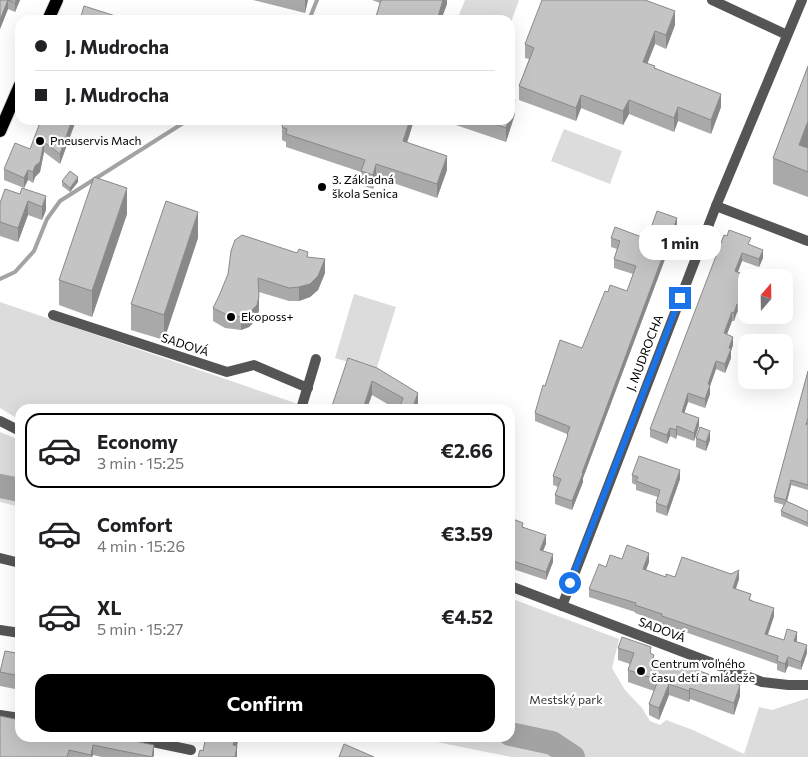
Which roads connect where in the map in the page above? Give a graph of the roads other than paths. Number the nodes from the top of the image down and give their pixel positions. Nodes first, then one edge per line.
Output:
1 (57, 0) edge
2 (712, 0) edge
3 (802, 0) edge
4 (50, 15) edge
5 (787, 35) junction
6 (15, 96) edge
7 (0, 131) edge
8 (716, 206) junction
9 (808, 241) edge
10 (54, 314) dead end
11 (316, 359) dead end
12 (308, 388) junction
13 (303, 404) edge
14 (0, 421) edge
15 (15, 428) edge
16 (0, 558) edge
17 (15, 562) edge
18 (515, 588) edge
19 (562, 606) junction
20 (0, 630) edge
21 (15, 632) edge
22 (808, 685) edge
23 (0, 715) edge
24 (15, 717) edge
25 (153, 742) edge
26 (191, 750) dead end

1 - 4 main road
2 - 5 street
3 - 5 street, J. MUDROCHA
5 - 8 street, J. MUDROCHA
6 - 7 main road
8 - 9 street
8 - 19 street, J. MUDROCHA
10 - 12 street, SADOVÁ
11 - 12 street
12 - 13 street
14 - 15 street
16 - 17 street
18 - 19 street, SADOVÁ
19 - 22 street, SADOVÁ
20 - 21 street
23 - 24 street
25 - 26 street

